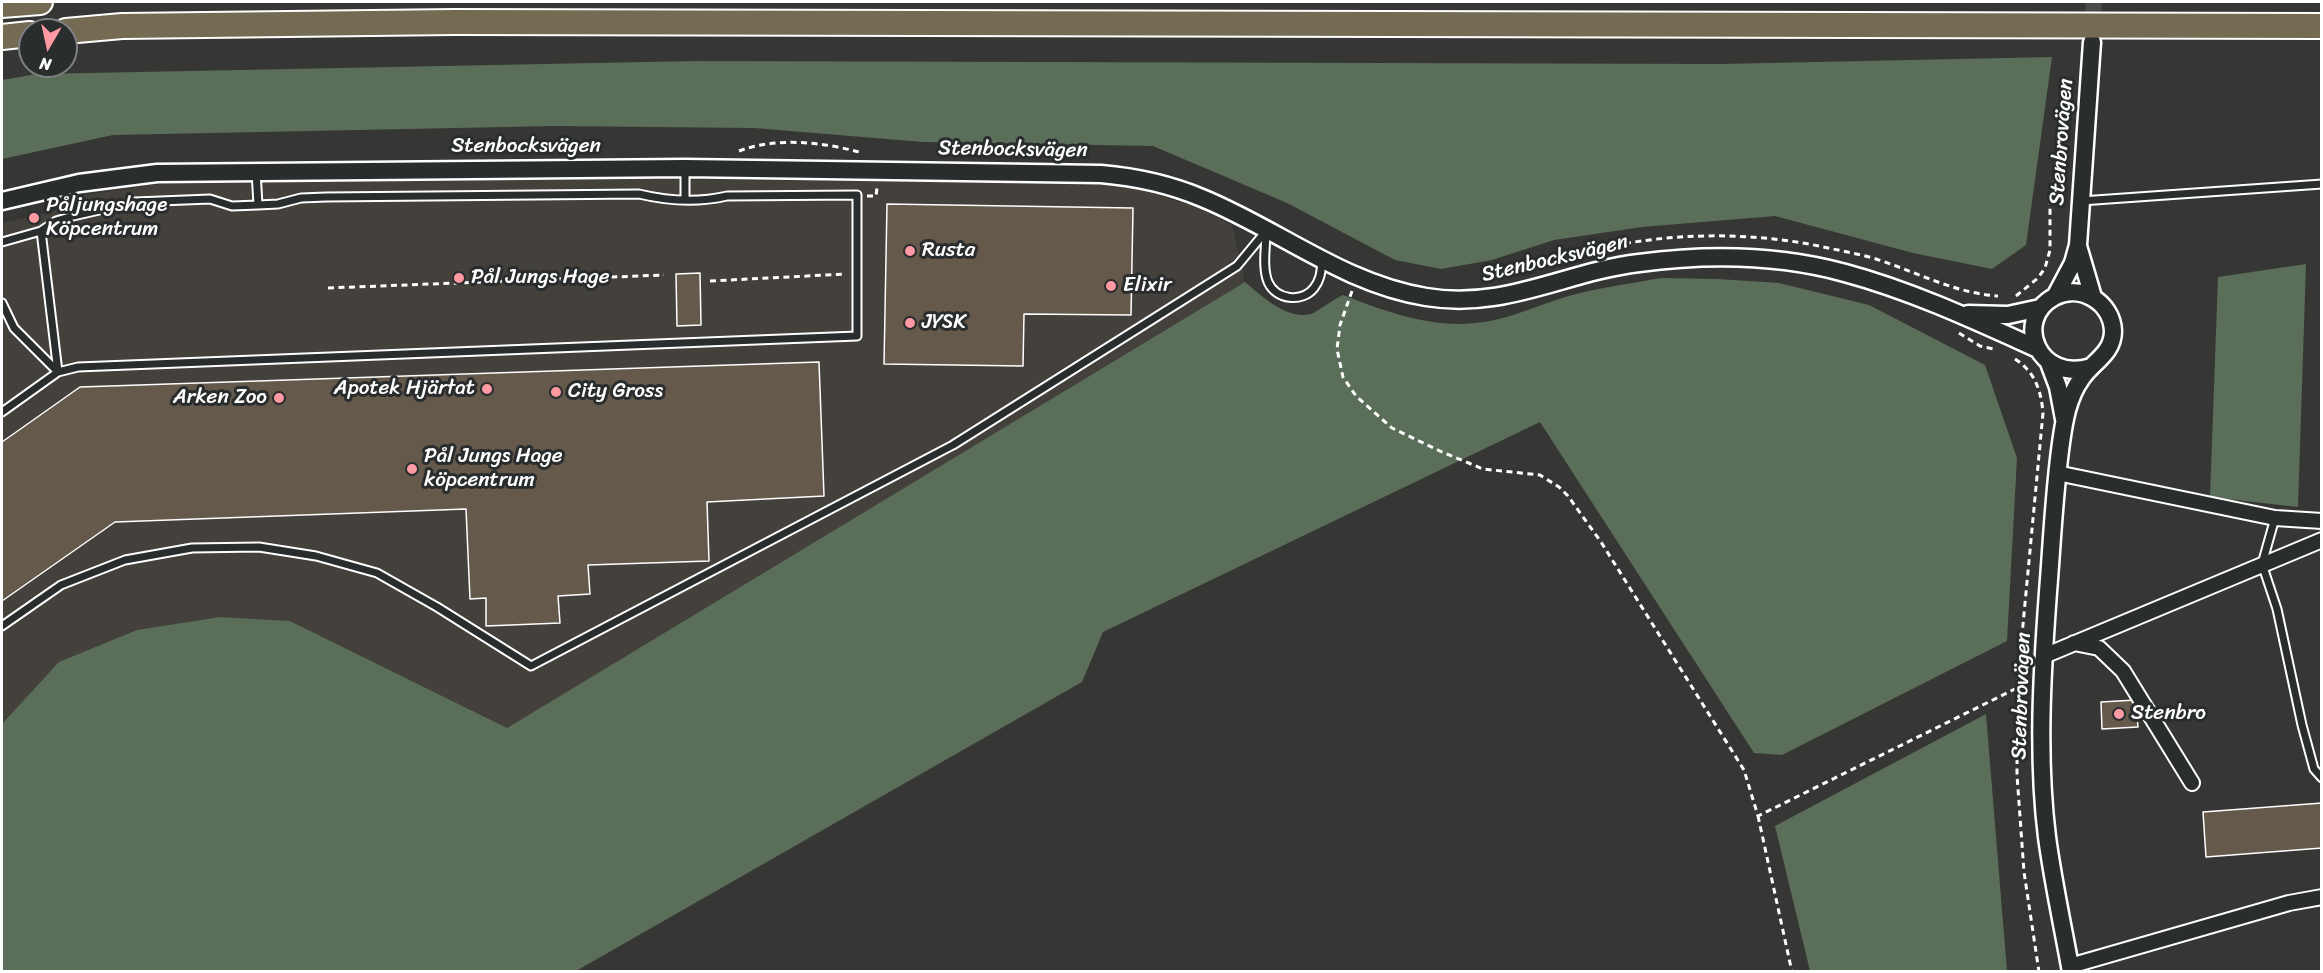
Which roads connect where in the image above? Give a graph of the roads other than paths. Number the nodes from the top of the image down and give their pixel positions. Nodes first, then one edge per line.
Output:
1 (40, 2) edge
2 (2, 5) edge
3 (2322, 26) edge
4 (78, 30) edge
5 (18, 35) edge
6 (2, 37) edge
7 (2092, 42) tunnel mouth
8 (685, 168) junction
9 (256, 171) junction
10 (2322, 184) edge
11 (33, 194) junction
12 (685, 200) junction
13 (2, 201) edge
14 (2080, 201) junction
15 (2, 206) edge
16 (258, 206) junction
17 (41, 231) junction
18 (1266, 231) junction
19 (2, 242) edge
20 (2078, 245) junction
21 (1322, 260) junction
22 (2056, 295) junction
23 (2093, 297) junction
24 (2, 303) edge
25 (2040, 308) junction
26 (1955, 313) junction
27 (2038, 349) junction
28 (2049, 363) junction
29 (2091, 367) junction
30 (58, 372) junction
31 (2, 412) edge
32 (2064, 419) junction
33 (2057, 473) junction
34 (2275, 518) junction
35 (2322, 521) edge
36 (2322, 540) edge
37 (2262, 564) junction
38 (2, 626) edge
39 (2074, 643) junction
40 (2044, 656) junction
41 (2322, 778) edge
42 (2192, 783) dead end
43 (2322, 897) edge
44 (2070, 969) edge

1 - 2 highway
3 - 4 highway
5 - 6 highway
7 - 14 street, Stenbrovägen
8 - 9 street, Stenbocksvägen
8 - 12 lane
8 - 18 street, Stenbocksvägen
9 - 11 street, Stenbocksvägen
9 - 16 lane
10 - 14 lane
11 - 13 street, Stenbocksvägen
11 - 15 street, Stenbocksvägen
12 - 16 lane
12 - 30 lane
14 - 20 street, Stenbrovägen
16 - 17 lane
17 - 19 lane
17 - 30 lane
18 - 21 street, Stenbocksvägen
18 - 21 lane
18 - 38 lane
20 - 22 street, Stenbrovägen
20 - 23 street, Stenbrovägen
21 - 26 street, Stenbocksvägen
22 - 23 street
22 - 25 street, Stenbrovägen
23 - 29 street, Stenbrovägen
24 - 30 lane
25 - 26 street, Stenbocksvägen
25 - 27 street
26 - 27 street, Stenbocksvägen
27 - 28 street, Stenbrovägen
28 - 29 street
28 - 32 street, Stenbrovägen
29 - 32 street, Stenbrovägen
30 - 31 lane
32 - 33 street, Stenbrovägen
33 - 34 street
33 - 40 street, Stenbrovägen
34 - 35 street
34 - 37 lane
36 - 37 street
37 - 39 street
37 - 41 lane
39 - 40 street
39 - 42 street
40 - 44 street, Stenbrovägen
43 - 44 street

